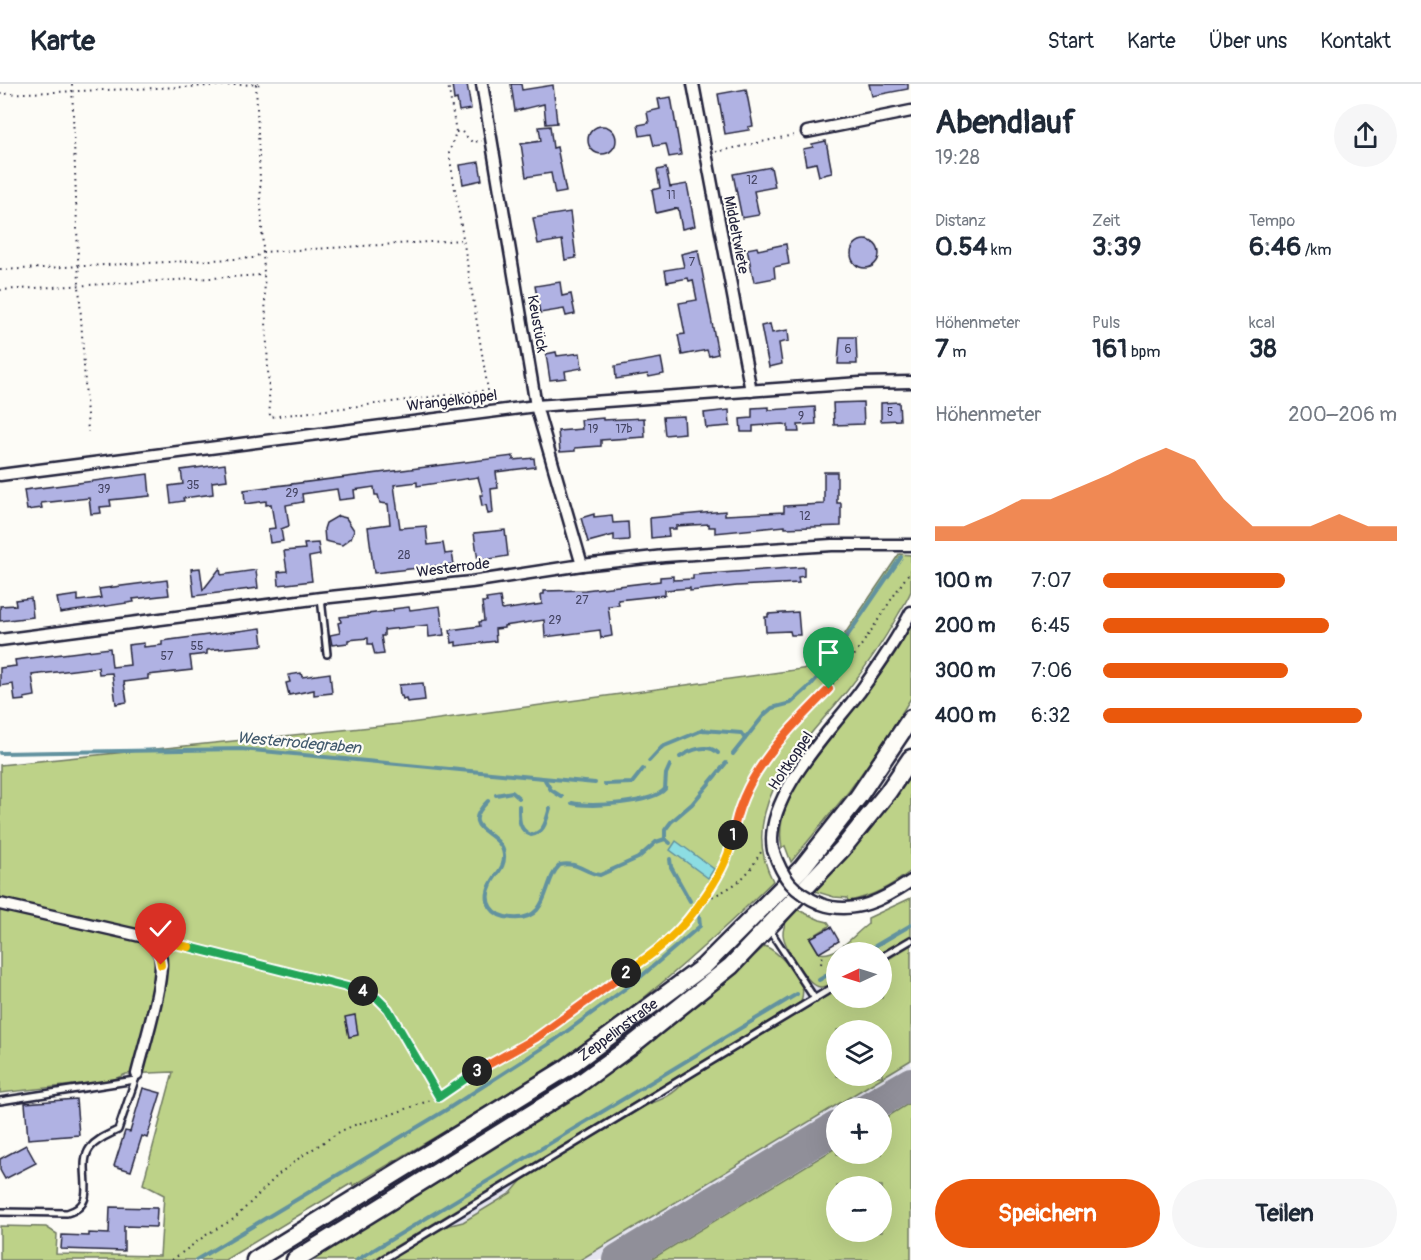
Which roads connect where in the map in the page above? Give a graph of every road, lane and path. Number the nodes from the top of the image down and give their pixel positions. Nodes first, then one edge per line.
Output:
1 (72, 84) edge
2 (256, 84) edge
3 (263, 84) edge
4 (448, 84) edge
5 (482, 84) edge
6 (693, 84) edge
7 (72, 91) junction
8 (0, 94) edge
9 (911, 111) edge
10 (456, 132) junction
11 (807, 132) joint
12 (490, 140) junction
13 (706, 154) junction
14 (463, 240) junction
15 (263, 252) junction
16 (79, 266) junction
17 (0, 270) edge
18 (264, 275) junction
19 (79, 285) junction
20 (0, 290) edge
21 (911, 382) edge
22 (751, 391) junction
23 (536, 405) junction
24 (88, 432) dead end
25 (0, 475) edge
26 (911, 545) edge
27 (582, 565) junction
28 (911, 570) edge
29 (321, 598) junction
30 (911, 612) edge
31 (0, 640) edge
32 (327, 654) dead end
33 (911, 718) edge
34 (911, 758) edge
35 (758, 855) dead end
36 (911, 880) edge
37 (700, 902) junction
38 (0, 904) edge
39 (769, 927) junction
40 (145, 938) junction
41 (911, 940) edge
42 (892, 951) edge
43 (823, 954) dead end
44 (821, 964) dead end
45 (826, 992) edge
46 (815, 999) junction
47 (136, 1077) junction
48 (439, 1097) junction
49 (0, 1101) edge
50 (0, 1212) edge
51 (172, 1260) edge
52 (255, 1260) edge
53 (295, 1260) edge
54 (382, 1260) edge

1 - 7 path
2 - 3 path
2 - 7 path
2 - 15 path
4 - 10 path
5 - 12 street, Keustück
6 - 13 street, Middeltwiete
7 - 8 path
7 - 16 path
9 - 11 street
10 - 12 path
10 - 14 path
11 - 13 path
12 - 23 street, Keustück
13 - 22 street, Middeltwiete
14 - 15 path
14 - 18 path
15 - 16 path
15 - 18 path
16 - 17 path
16 - 19 path
18 - 19 path
19 - 20 path
19 - 24 path
21 - 22 street, Wrangelkoppel
22 - 23 street, Wrangelkoppel
23 - 25 street, Wrangelkoppel
23 - 27 street, Keustück
26 - 27 street, Westerrode
27 - 29 street, Westerrode
28 - 37 path
29 - 31 street, Westerrode
29 - 32 lane
30 - 36 street, Holtkoppel, bridge
33 - 52 highway, Zeppelinstraße
34 - 39 highway, Zeppelinstraße
35 - 37 path
37 - 48 path
38 - 40 street
39 - 46 lane
39 - 53 highway, Zeppelinstraße
40 - 47 street
40 - 48 path
41 - 42 lane
43 - 44 path
45 - 46 lane
46 - 54 lane
47 - 49 lane
47 - 50 lane
48 - 51 path

